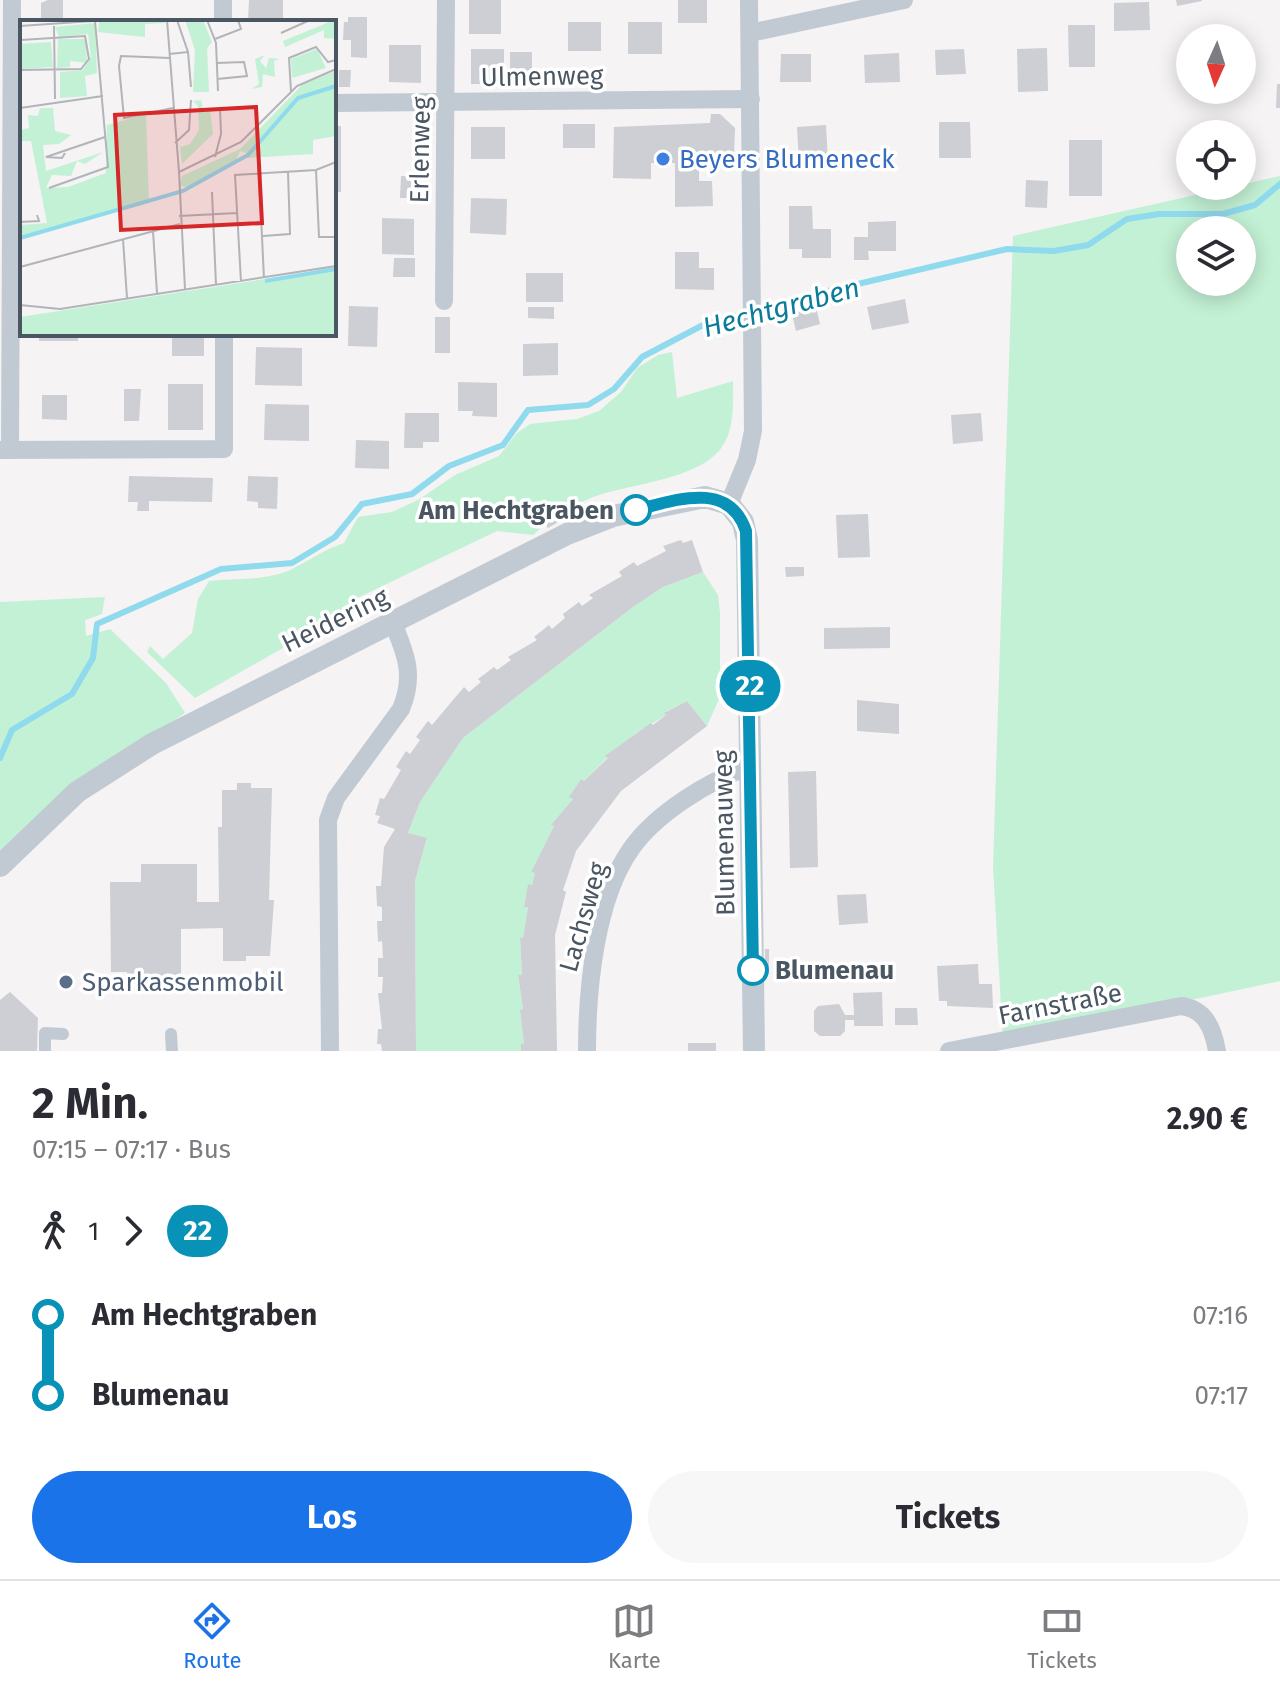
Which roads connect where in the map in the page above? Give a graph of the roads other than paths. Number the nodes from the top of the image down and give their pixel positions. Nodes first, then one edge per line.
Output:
1 (12, 0) edge
2 (446, 0) edge
3 (749, 0) edge
4 (904, 0) edge
5 (750, 33) junction
6 (751, 99) junction
7 (336, 103) edge
8 (447, 103) junction
9 (444, 301) dead end
10 (224, 336) edge
11 (5, 450) edge
12 (729, 504) junction
13 (393, 623) junction
14 (751, 766) junction
15 (0, 866) edge
16 (63, 1034) dead end
17 (171, 1034) dead end
18 (45, 1051) edge
19 (172, 1051) edge
20 (330, 1051) edge
21 (587, 1051) edge
22 (754, 1051) edge
23 (949, 1051) edge
24 (1217, 1051) edge

1 - 11 street
2 - 8 street, Erlenweg
3 - 5 street
4 - 5 street
5 - 6 street
6 - 8 street, Ulmenweg
6 - 12 street
7 - 8 street, Ulmenweg
8 - 9 street, Erlenweg
10 - 11 street
12 - 13 street, Heidering
12 - 14 street, Blumenauweg
13 - 15 street, Heidering
13 - 20 street
14 - 21 street, Lachsweg
14 - 22 street, Blumenauweg
16 - 18 street
17 - 19 street
23 - 24 street, Farnstraße

